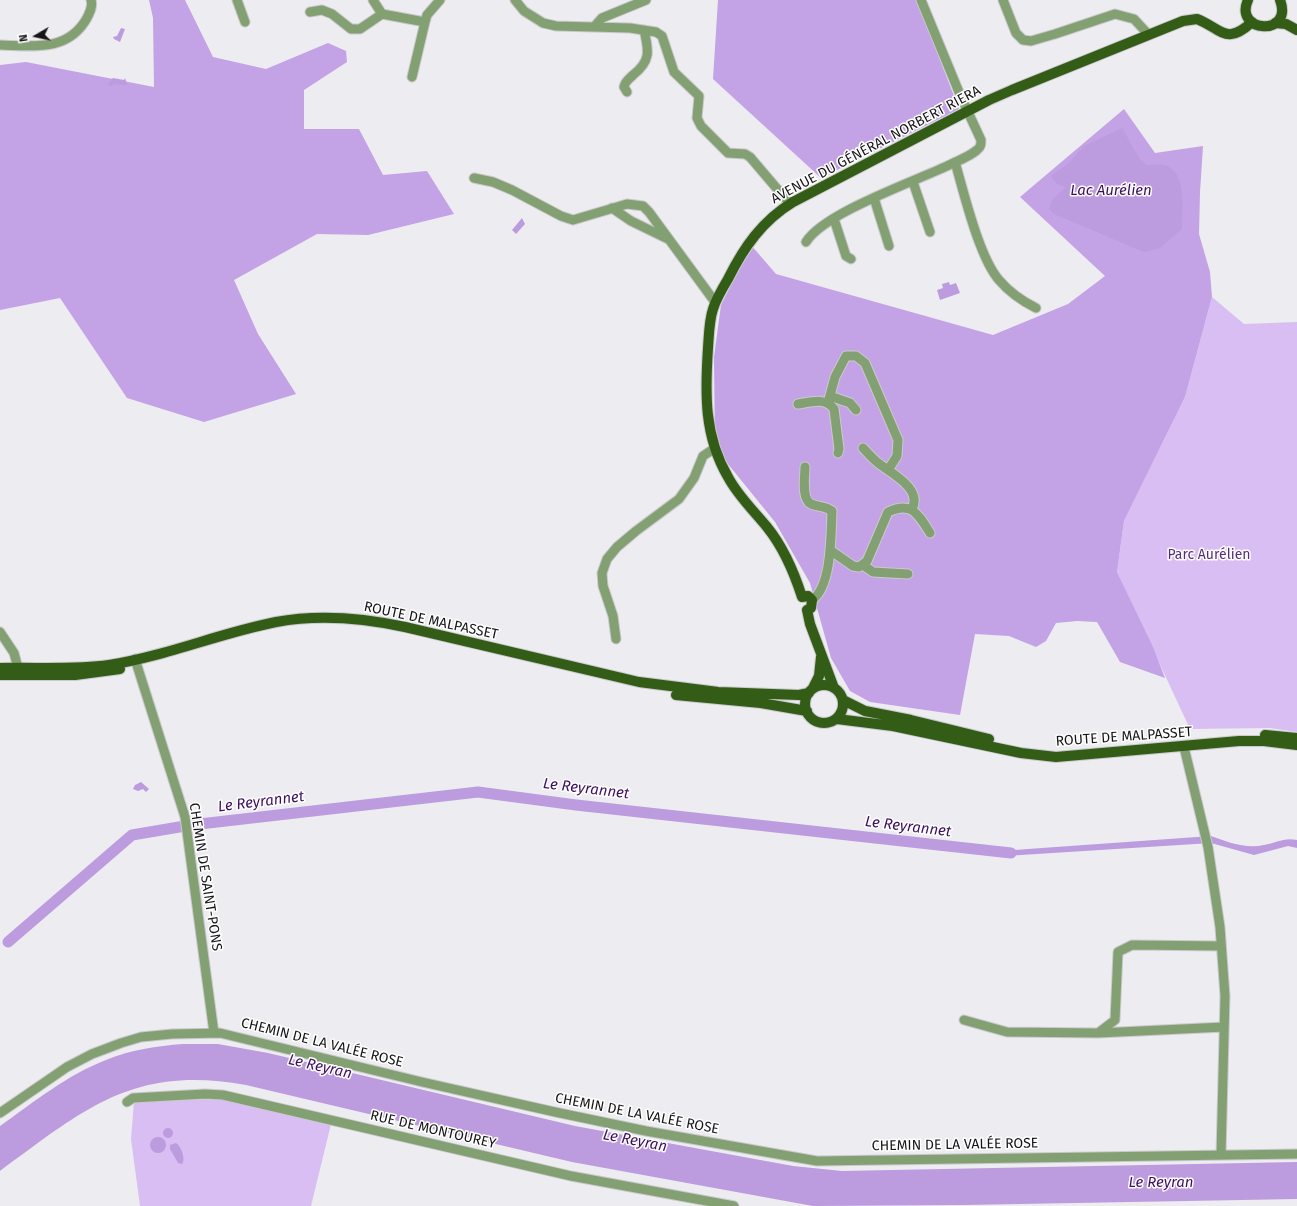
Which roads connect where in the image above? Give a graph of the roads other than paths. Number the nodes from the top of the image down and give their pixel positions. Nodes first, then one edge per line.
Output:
1 (91, 0) edge
2 (237, 0) edge
3 (373, 0) edge
4 (440, 0) edge
5 (515, 0) edge
6 (646, 0) edge
7 (921, 0) edge
8 (1003, 0) edge
9 (1280, 0) edge
10 (1245, 3) edge
11 (310, 12) dead end
12 (1282, 12) junction
13 (382, 14) junction
14 (245, 22) dead end
15 (425, 22) junction
16 (1252, 22) junction
17 (1275, 23) junction
18 (1297, 24) edge
19 (594, 27) junction
20 (644, 30) junction
21 (1297, 30) edge
22 (1148, 34) junction
23 (0, 46) edge
24 (412, 76) dead end
25 (627, 92) dead end
26 (967, 112) junction
27 (955, 162) junction
28 (474, 178) dead end
29 (913, 182) junction
30 (874, 198) junction
31 (790, 204) junction
32 (612, 208) junction
33 (834, 219) junction
34 (930, 232) dead end
35 (669, 240) junction
36 (806, 242) dead end
37 (889, 246) dead end
38 (851, 259) dead end
39 (715, 302) junction
40 (1036, 308) dead end
41 (829, 399) junction
42 (798, 404) dead end
43 (856, 410) dead end
44 (715, 448) junction
45 (863, 448) dead end
46 (838, 454) dead end
47 (805, 467) dead end
48 (888, 470) junction
49 (912, 509) junction
50 (930, 533) dead end
51 (830, 550) junction
52 (863, 565) junction
53 (908, 574) dead end
54 (807, 598) junction
55 (0, 632) edge
56 (616, 639) dead end
57 (821, 653) junction
58 (136, 662) junction
59 (0, 668) edge
60 (18, 668) junction
61 (0, 675) edge
62 (834, 688) junction
63 (811, 691) junction
64 (843, 700) junction
65 (807, 712) junction
66 (837, 719) junction
67 (1297, 738) edge
68 (1297, 745) edge
69 (1184, 746) junction
70 (1221, 946) junction
71 (964, 1020) dead end
72 (1224, 1027) junction
73 (214, 1033) junction
74 (1098, 1033) junction
75 (127, 1102) dead end
76 (0, 1113) edge
77 (1297, 1154) edge
78 (1221, 1155) junction
79 (734, 1206) edge

1 - 23 street
2 - 14 street
3 - 13 street
4 - 15 street
5 - 19 street
6 - 19 street
7 - 26 street
8 - 22 street
9 - 12 main road
10 - 16 main road
11 - 13 street
12 - 17 main road
12 - 18 main road
13 - 15 street
15 - 24 street
16 - 17 main road
16 - 22 main road, AVENUE DU GÉNÉRAL NORBERT RIERA
17 - 21 main road
19 - 20 street
20 - 25 street
20 - 31 street
22 - 26 main road, AVENUE DU GÉNÉRAL NORBERT RIERA
26 - 27 street
26 - 31 main road, AVENUE DU GÉNÉRAL NORBERT RIERA
27 - 29 street
27 - 40 street
28 - 32 street
29 - 30 street
29 - 34 street
30 - 33 street
30 - 37 street
31 - 39 main road, AVENUE DU GÉNÉRAL NORBERT RIERA
32 - 35 street
32 - 35 street
33 - 36 street
33 - 38 street
35 - 39 street
39 - 44 main road, AVENUE DU GÉNÉRAL NORBERT RIERA
41 - 42 street
41 - 43 street
41 - 46 street
41 - 48 street
44 - 54 main road, AVENUE DU GÉNÉRAL NORBERT RIERA
44 - 56 street
45 - 48 street
47 - 51 street
48 - 49 street
49 - 50 street
49 - 52 street
51 - 52 street
51 - 54 street
52 - 53 street
54 - 57 main road
55 - 60 street
57 - 62 main road
57 - 63 main road
58 - 60 main road, ROUTE DE MALPASSET
58 - 61 main road, ROUTE DE MALPASSET
58 - 63 main road, ROUTE DE MALPASSET
58 - 65 main road, ROUTE DE MALPASSET
58 - 73 street, CHEMIN DE SAINT-PONS
59 - 60 main road, ROUTE DE MALPASSET
62 - 63 main road
62 - 64 main road
63 - 65 main road
64 - 66 main road
64 - 67 main road, ROUTE DE MALPASSET
65 - 66 main road
66 - 69 main road, ROUTE DE MALPASSET
68 - 69 main road, ROUTE DE MALPASSET
69 - 70 street
70 - 72 street
70 - 74 street
71 - 74 street
72 - 74 street
72 - 78 street
73 - 76 street, CHEMIN DE LA VALÉE ROSE
73 - 78 street, CHEMIN DE LA VALÉE ROSE
75 - 79 street, RUE DE MONTOUREY
77 - 78 street, CHEMIN DE LA VALÉE ROSE

